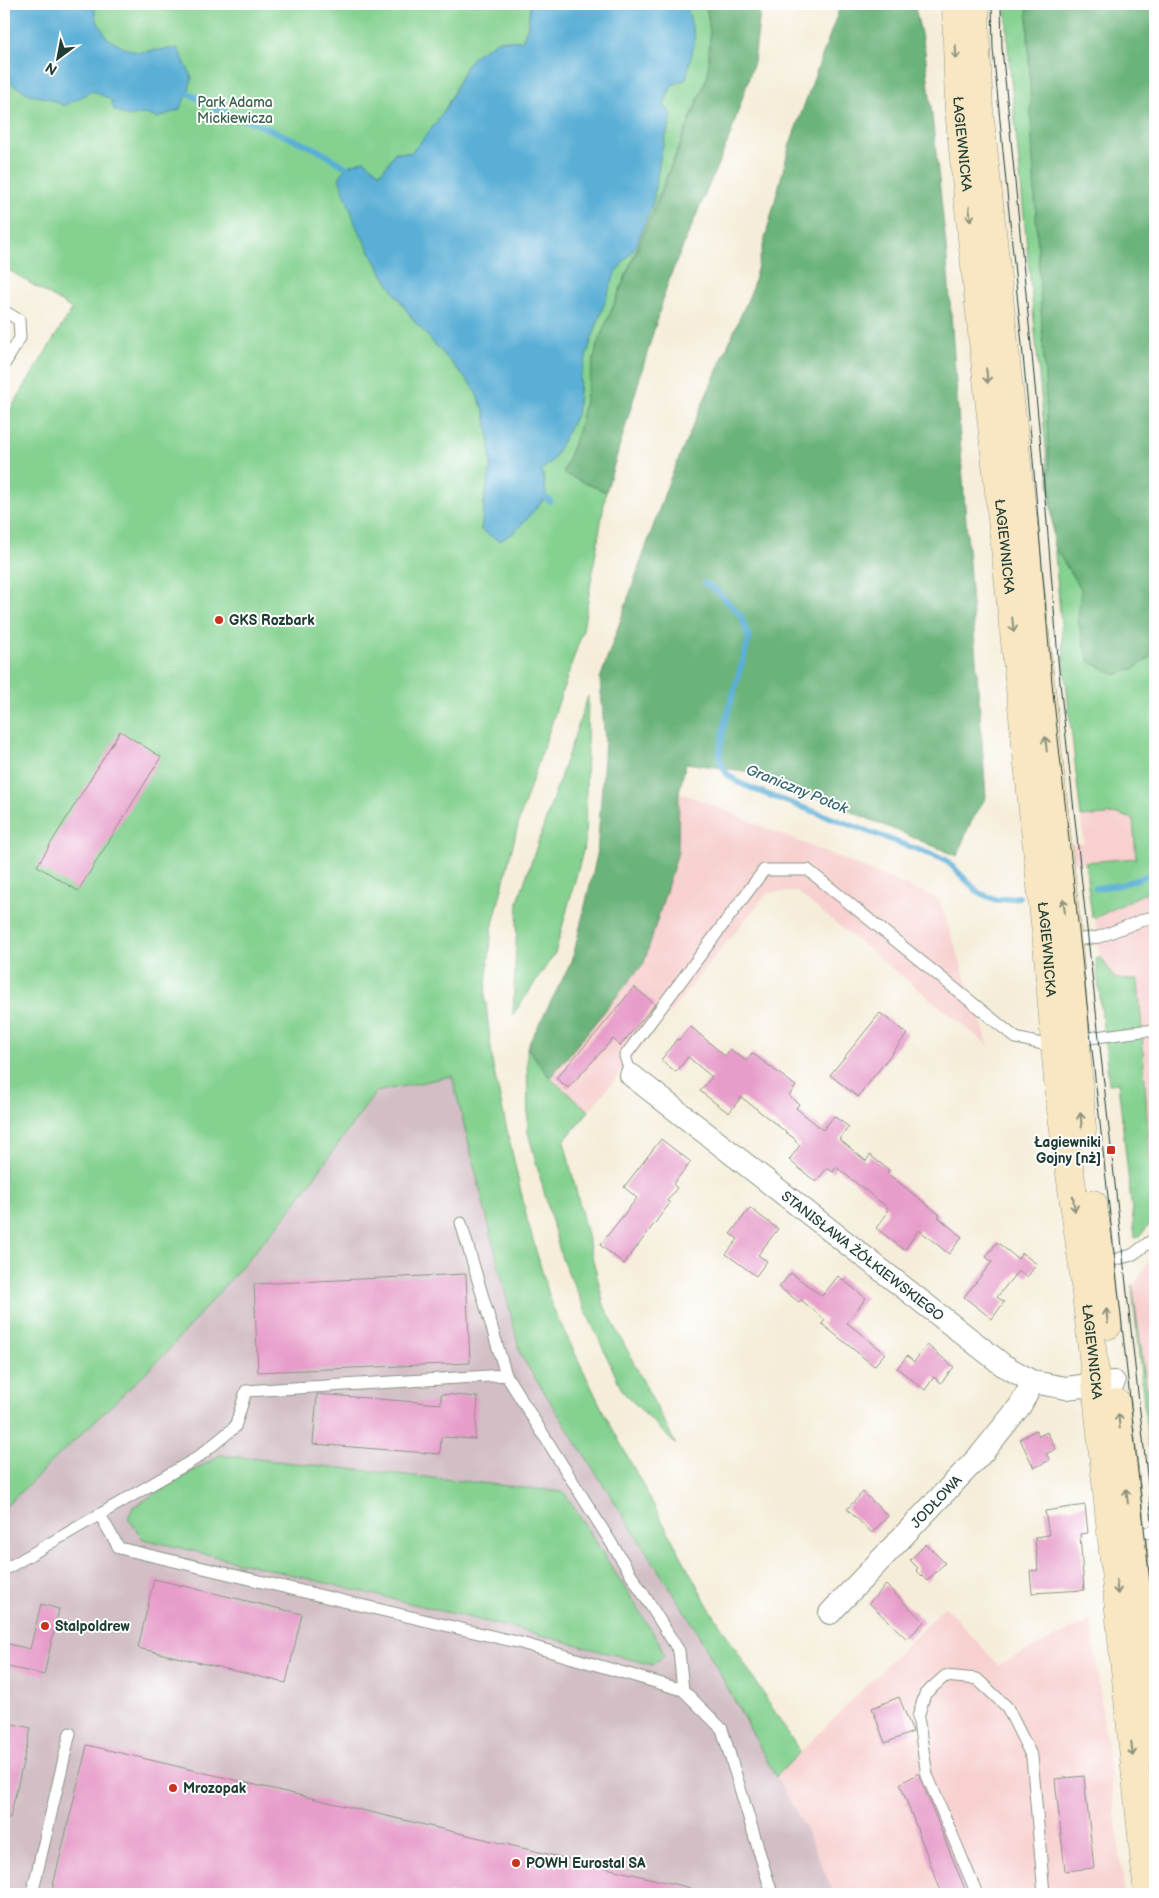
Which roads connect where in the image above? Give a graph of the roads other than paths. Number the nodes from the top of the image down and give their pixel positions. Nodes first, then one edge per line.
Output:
1 (956, 4) edge
2 (975, 4) edge
3 (4, 311) edge
4 (4, 365) edge
5 (1148, 918) dead end
6 (1058, 942) junction
7 (1155, 1031) edge
8 (1066, 1041) junction
9 (631, 1075) joint
10 (461, 1223) dead end
11 (1155, 1238) edge
12 (1092, 1265) junction
13 (506, 1375) junction
14 (1032, 1382) junction
15 (1105, 1383) junction
16 (100, 1515) junction
17 (1133, 1535) edge
18 (4, 1570) edge
19 (830, 1613) dead end
20 (683, 1690) junction
21 (70, 1733) dead end
22 (1155, 1754) edge
23 (32, 1894) edge
24 (772, 1894) edge
25 (977, 1894) edge
26 (1044, 1894) edge
27 (1148, 1894) edge

1 -> 6 main road, ŁAGIEWNICKA
6 -> 2 main road, ŁAGIEWNICKA
3 - 4 lane
5 - 6 lane
6 - 8 main road, ŁAGIEWNICKA
7 - 8 lane
8 - 9 lane
8 - 12 main road, ŁAGIEWNICKA
9 - 14 street, STANISŁAWA ŻÓŁKIEWSKIEGO
10 - 13 lane
11 - 12 lane
12 - 15 main road, ŁAGIEWNICKA
13 - 16 lane
13 - 20 lane
14 - 15 street, STANISŁAWA ŻÓŁKIEWSKIEGO
14 - 19 street, JODŁOWA
15 - 17 main road, ŁAGIEWNICKA
16 - 18 lane
16 - 20 lane
17 - 22 main road, ŁAGIEWNICKA
17 -> 27 main road, ŁAGIEWNICKA
20 - 24 lane
21 - 23 lane
25 - 26 lane

